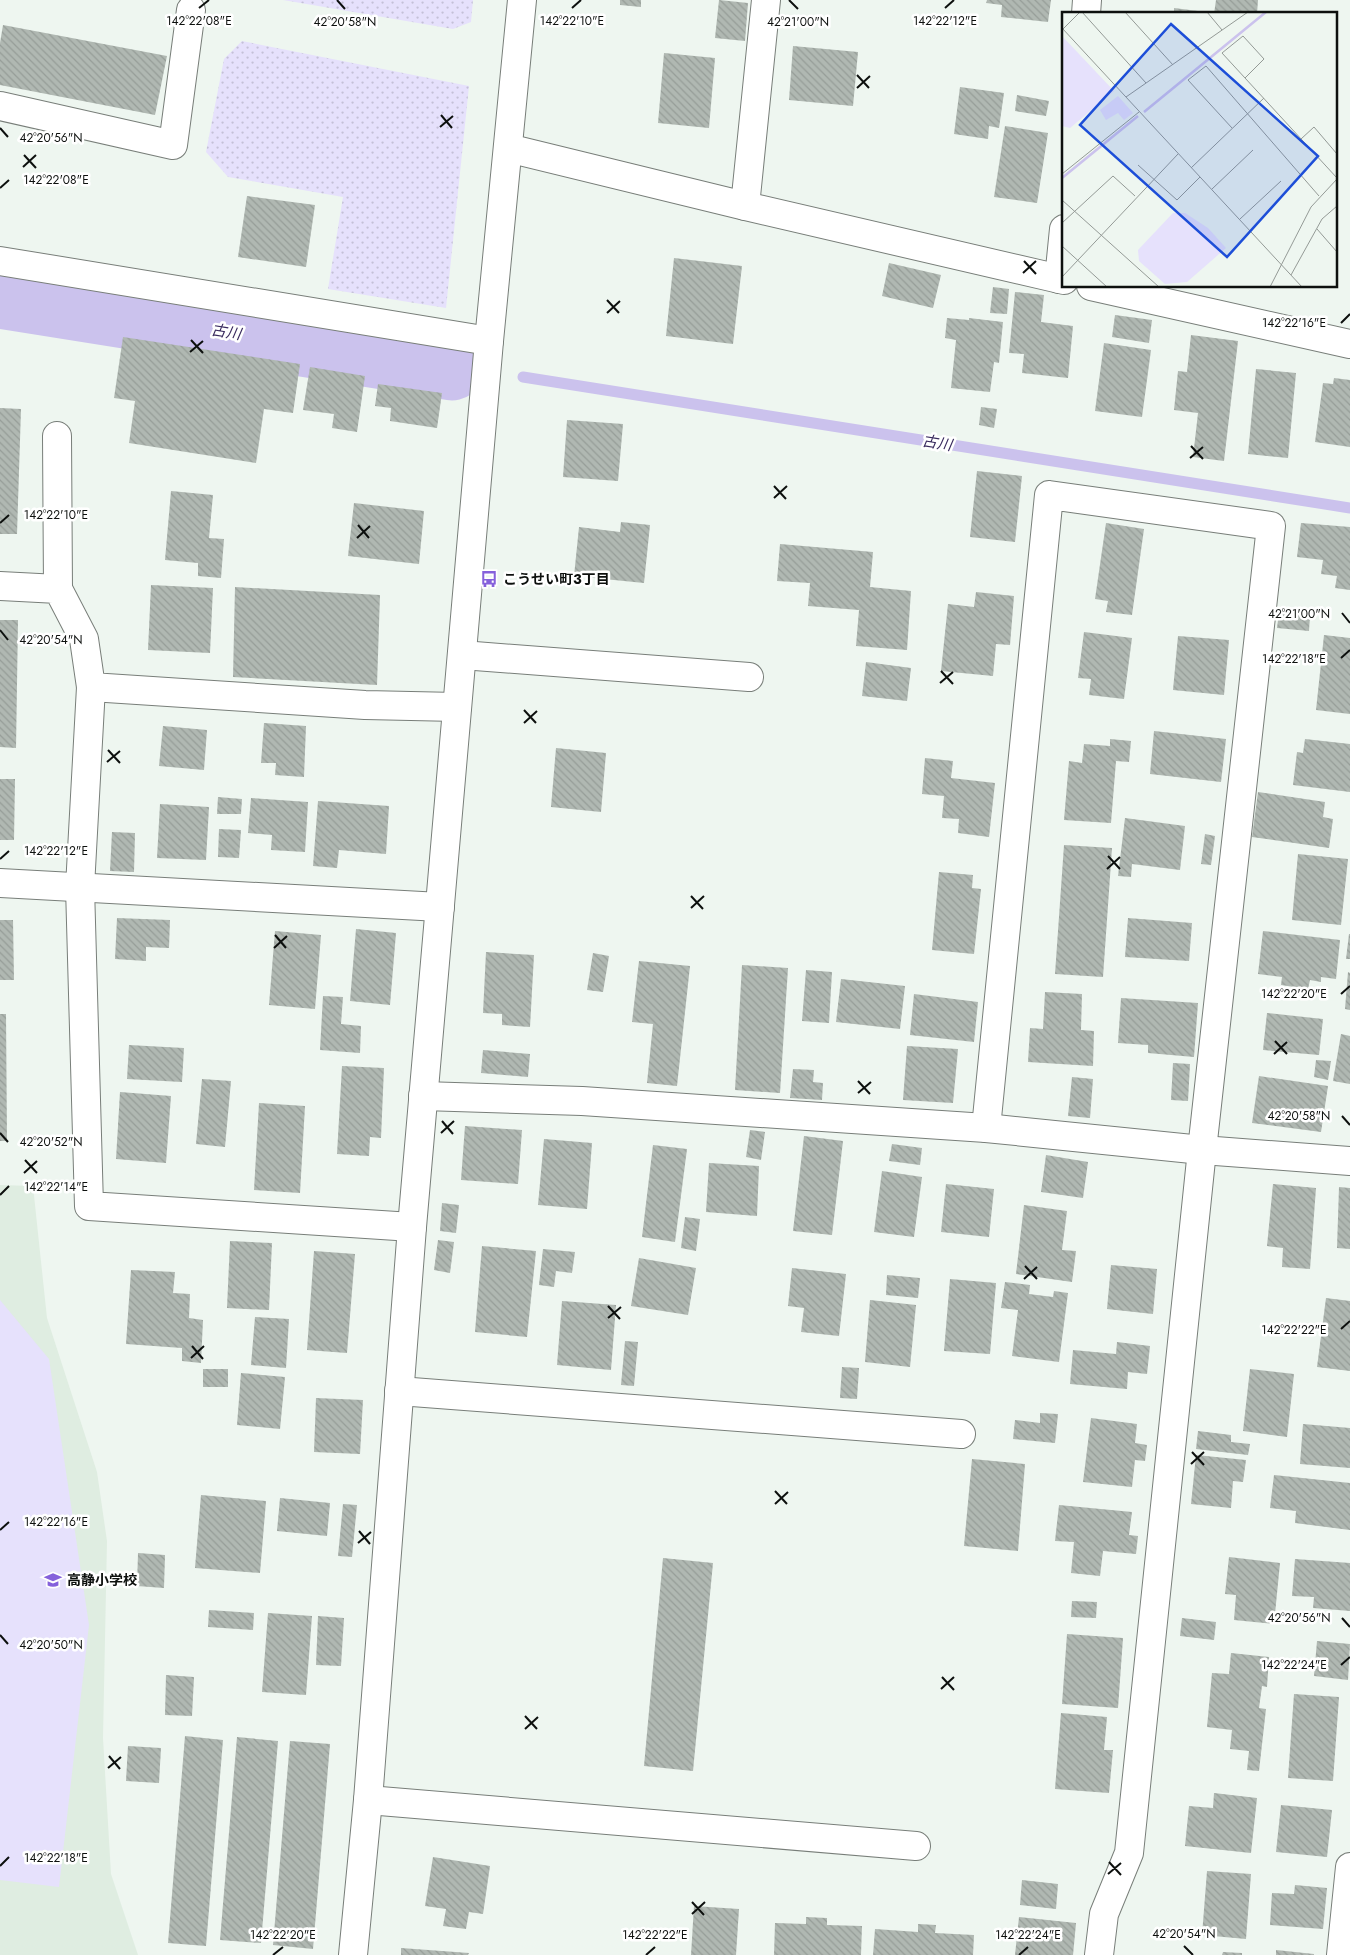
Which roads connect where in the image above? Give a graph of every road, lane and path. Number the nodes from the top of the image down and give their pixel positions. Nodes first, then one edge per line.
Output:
1 (522, 0) edge
2 (766, 0) edge
3 (191, 10) dead end
4 (0, 106) edge
5 (508, 148) junction
6 (745, 206) junction
7 (0, 261) edge
8 (1062, 263) edge
9 (1061, 280) edge
10 (1100, 288) edge
11 (489, 340) junction
12 (1350, 344) edge
13 (57, 436) dead end
14 (0, 586) edge
15 (58, 589) junction
16 (462, 655) junction
17 (749, 677) dead end
18 (91, 687) junction
19 (458, 707) junction
20 (0, 883) edge
21 (80, 887) junction
22 (440, 908) junction
23 (423, 1096) junction
24 (986, 1128) junction
25 (1202, 1150) junction
26 (1350, 1161) edge
27 (412, 1227) junction
28 (399, 1391) junction
29 (961, 1434) dead end
30 (368, 1800) junction
31 (916, 1846) dead end
32 (1350, 1867) edge
33 (353, 1955) edge
34 (1099, 1955) edge
35 (1342, 1955) edge

1 - 5 street
2 - 6 street
3 - 4 street
5 - 6 street
5 - 11 street
6 - 9 street
7 - 11 street
8 - 9 street
10 - 12 street
11 - 16 street
13 - 15 street
14 - 15 street
15 - 18 street
16 - 17 street
16 - 19 street
18 - 19 street
18 - 21 street
19 - 22 street
20 - 21 street
21 - 22 street
21 - 27 street
22 - 23 street
23 - 24 street
23 - 27 street
24 - 25 street
24 - 25 street
25 - 26 street
25 - 34 street
27 - 28 street
28 - 29 street
28 - 30 street
30 - 31 street
30 - 33 street
32 - 35 street

